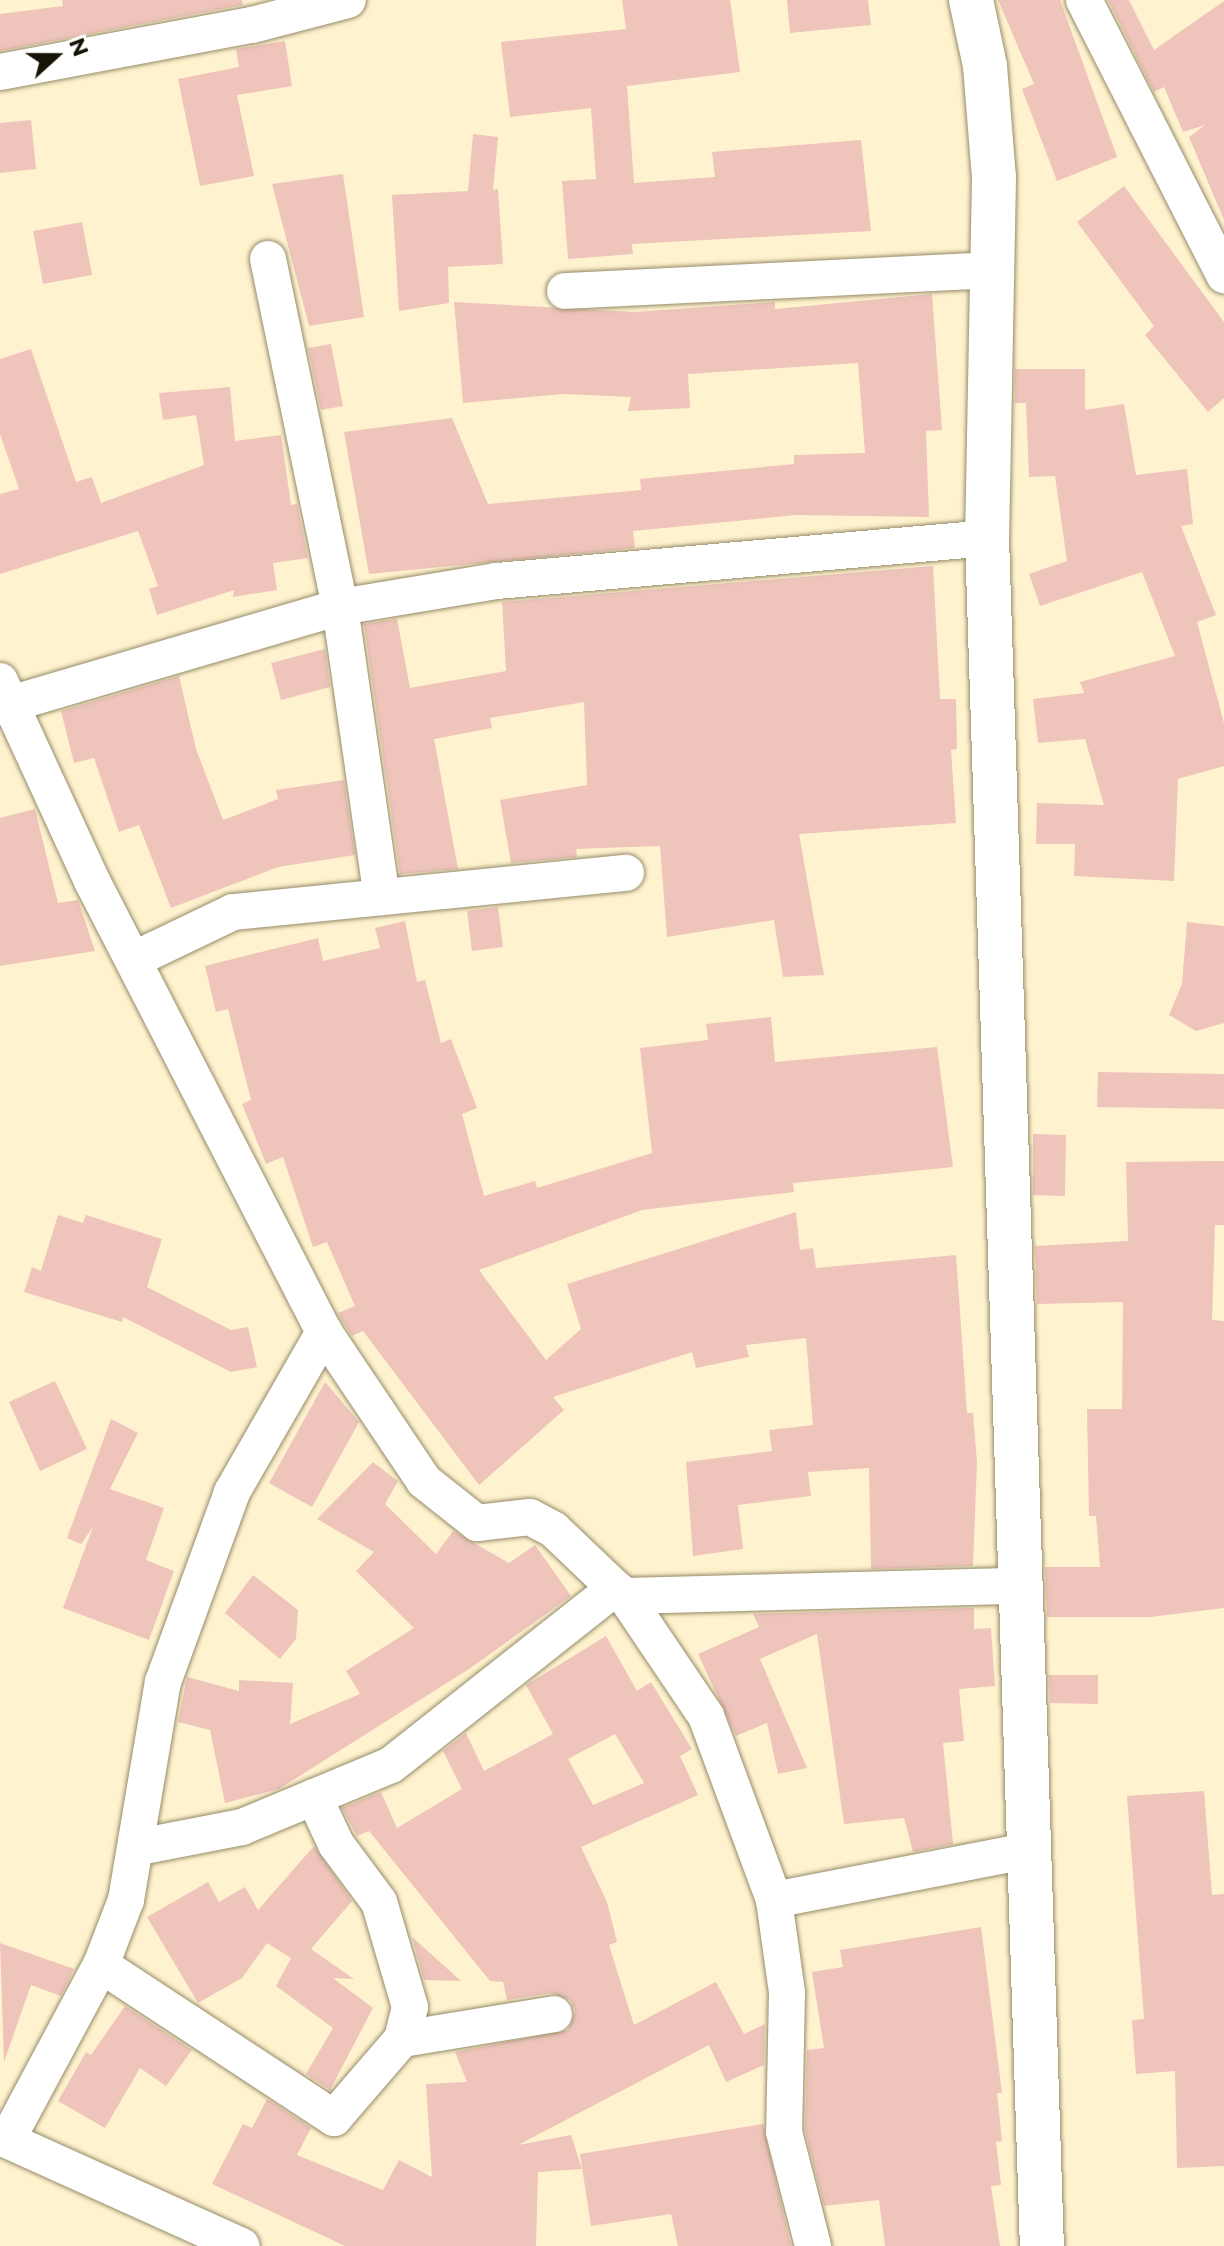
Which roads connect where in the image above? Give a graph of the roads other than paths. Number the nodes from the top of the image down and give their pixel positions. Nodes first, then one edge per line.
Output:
1 (348, 0) edge
2 (971, 0) edge
3 (1084, 0) edge
4 (248, 13) edge
5 (0, 72) edge
6 (268, 259) dead end
7 (991, 270) junction
8 (1224, 275) edge
9 (565, 291) dead end
10 (987, 538) junction
11 (340, 607) junction
12 (2, 697) edge
13 (626, 873) dead end
14 (382, 897) junction
15 (133, 960) junction
16 (324, 1332) junction
17 (1020, 1586) junction
18 (620, 1592) junction
19 (314, 1797) junction
20 (139, 1847) junction
21 (1027, 1851) junction
22 (774, 1900) junction
23 (101, 1965) junction
24 (554, 2014) dead end
25 (402, 2039) junction
26 (3, 2138) edge
27 (241, 2246) edge
28 (813, 2246) edge
29 (1042, 2246) edge

1 - 4 street
2 - 7 street
3 - 8 street
4 - 5 street
6 - 11 street
7 - 9 street
7 - 10 street
10 - 11 street
10 - 17 street
11 - 12 street
11 - 14 street
12 - 15 street
13 - 14 street
14 - 15 street
15 - 16 street
16 - 18 street
16 - 20 street
17 - 18 street
17 - 21 street
18 - 19 street
18 - 22 street
19 - 20 street
19 - 25 street
20 - 23 street
21 - 22 street
21 - 29 street
22 - 28 street
23 - 25 street
23 - 26 street
24 - 25 street
26 - 27 street

